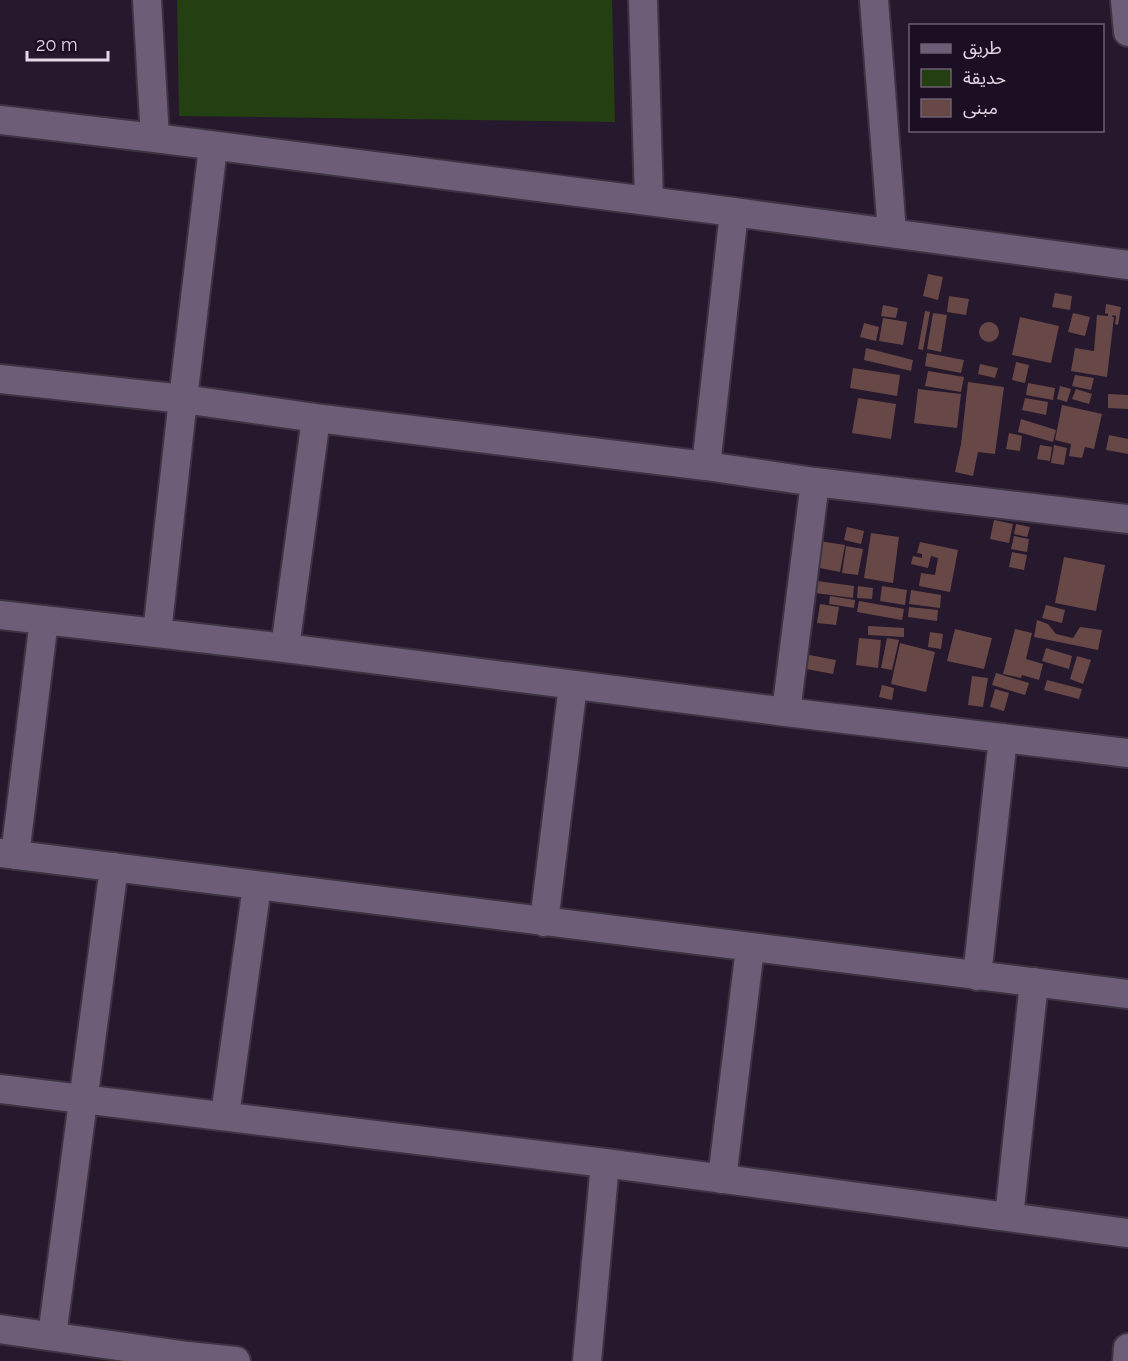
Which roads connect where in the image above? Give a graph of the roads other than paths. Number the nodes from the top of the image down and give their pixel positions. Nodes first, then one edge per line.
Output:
1 (147, 0) edge
2 (643, 0) edge
3 (874, 0) edge
4 (1125, 0) edge
5 (1128, 32) edge
6 (0, 120) edge
7 (155, 138) junction
8 (213, 147) junction
9 (650, 201) junction
10 (734, 212) junction
11 (892, 232) junction
12 (1128, 265) edge
13 (0, 379) edge
14 (183, 399) junction
15 (316, 418) junction
16 (706, 466) junction
17 (815, 482) junction
18 (1128, 519) edge
19 (0, 615) edge
20 (44, 620) junction
21 (157, 633) junction
22 (285, 648) junction
23 (573, 685) junction
24 (786, 712) junction
25 (1003, 738) junction
26 (1128, 753) edge
27 (8, 854) edge
28 (114, 867) junction
29 (257, 886) junction
30 (544, 922) junction
31 (750, 948) junction
32 (977, 976) junction
33 (1034, 982) junction
34 (1128, 994) edge
35 (0, 1089) edge
36 (83, 1098) junction
37 (225, 1115) junction
38 (605, 1163) junction
39 (722, 1179) junction
40 (1009, 1218) junction
41 (1128, 1233) edge
42 (0, 1329) edge
43 (52, 1336) junction
44 (1128, 1348) edge
45 (188, 1358) edge
46 (236, 1361) edge
47 (587, 1361) edge
48 (1127, 1361) edge

1 - 7 street
2 - 9 street
3 - 11 street
4 - 5 street
6 - 7 street
7 - 8 street
8 - 9 street
8 - 14 street
9 - 10 street
10 - 11 street
10 - 16 street
11 - 12 street
13 - 14 street
14 - 15 street
14 - 21 street
15 - 16 street
15 - 22 street
16 - 17 street
17 - 18 street
17 - 24 street
19 - 20 street
20 - 21 street
20 - 27 street
21 - 22 street
22 - 23 street
23 - 24 street
23 - 30 street
24 - 25 street
25 - 26 street
25 - 32 street
27 - 28 street
28 - 29 street
28 - 36 street
29 - 30 street
29 - 37 street
30 - 31 street
31 - 32 street
31 - 39 street
32 - 33 street
33 - 34 street
33 - 40 street
35 - 36 street
36 - 37 street
36 - 43 street
37 - 38 street
38 - 39 street
38 - 47 street
39 - 40 street
40 - 41 street
42 - 43 street
43 - 45 street
44 - 48 street
45 - 46 street

